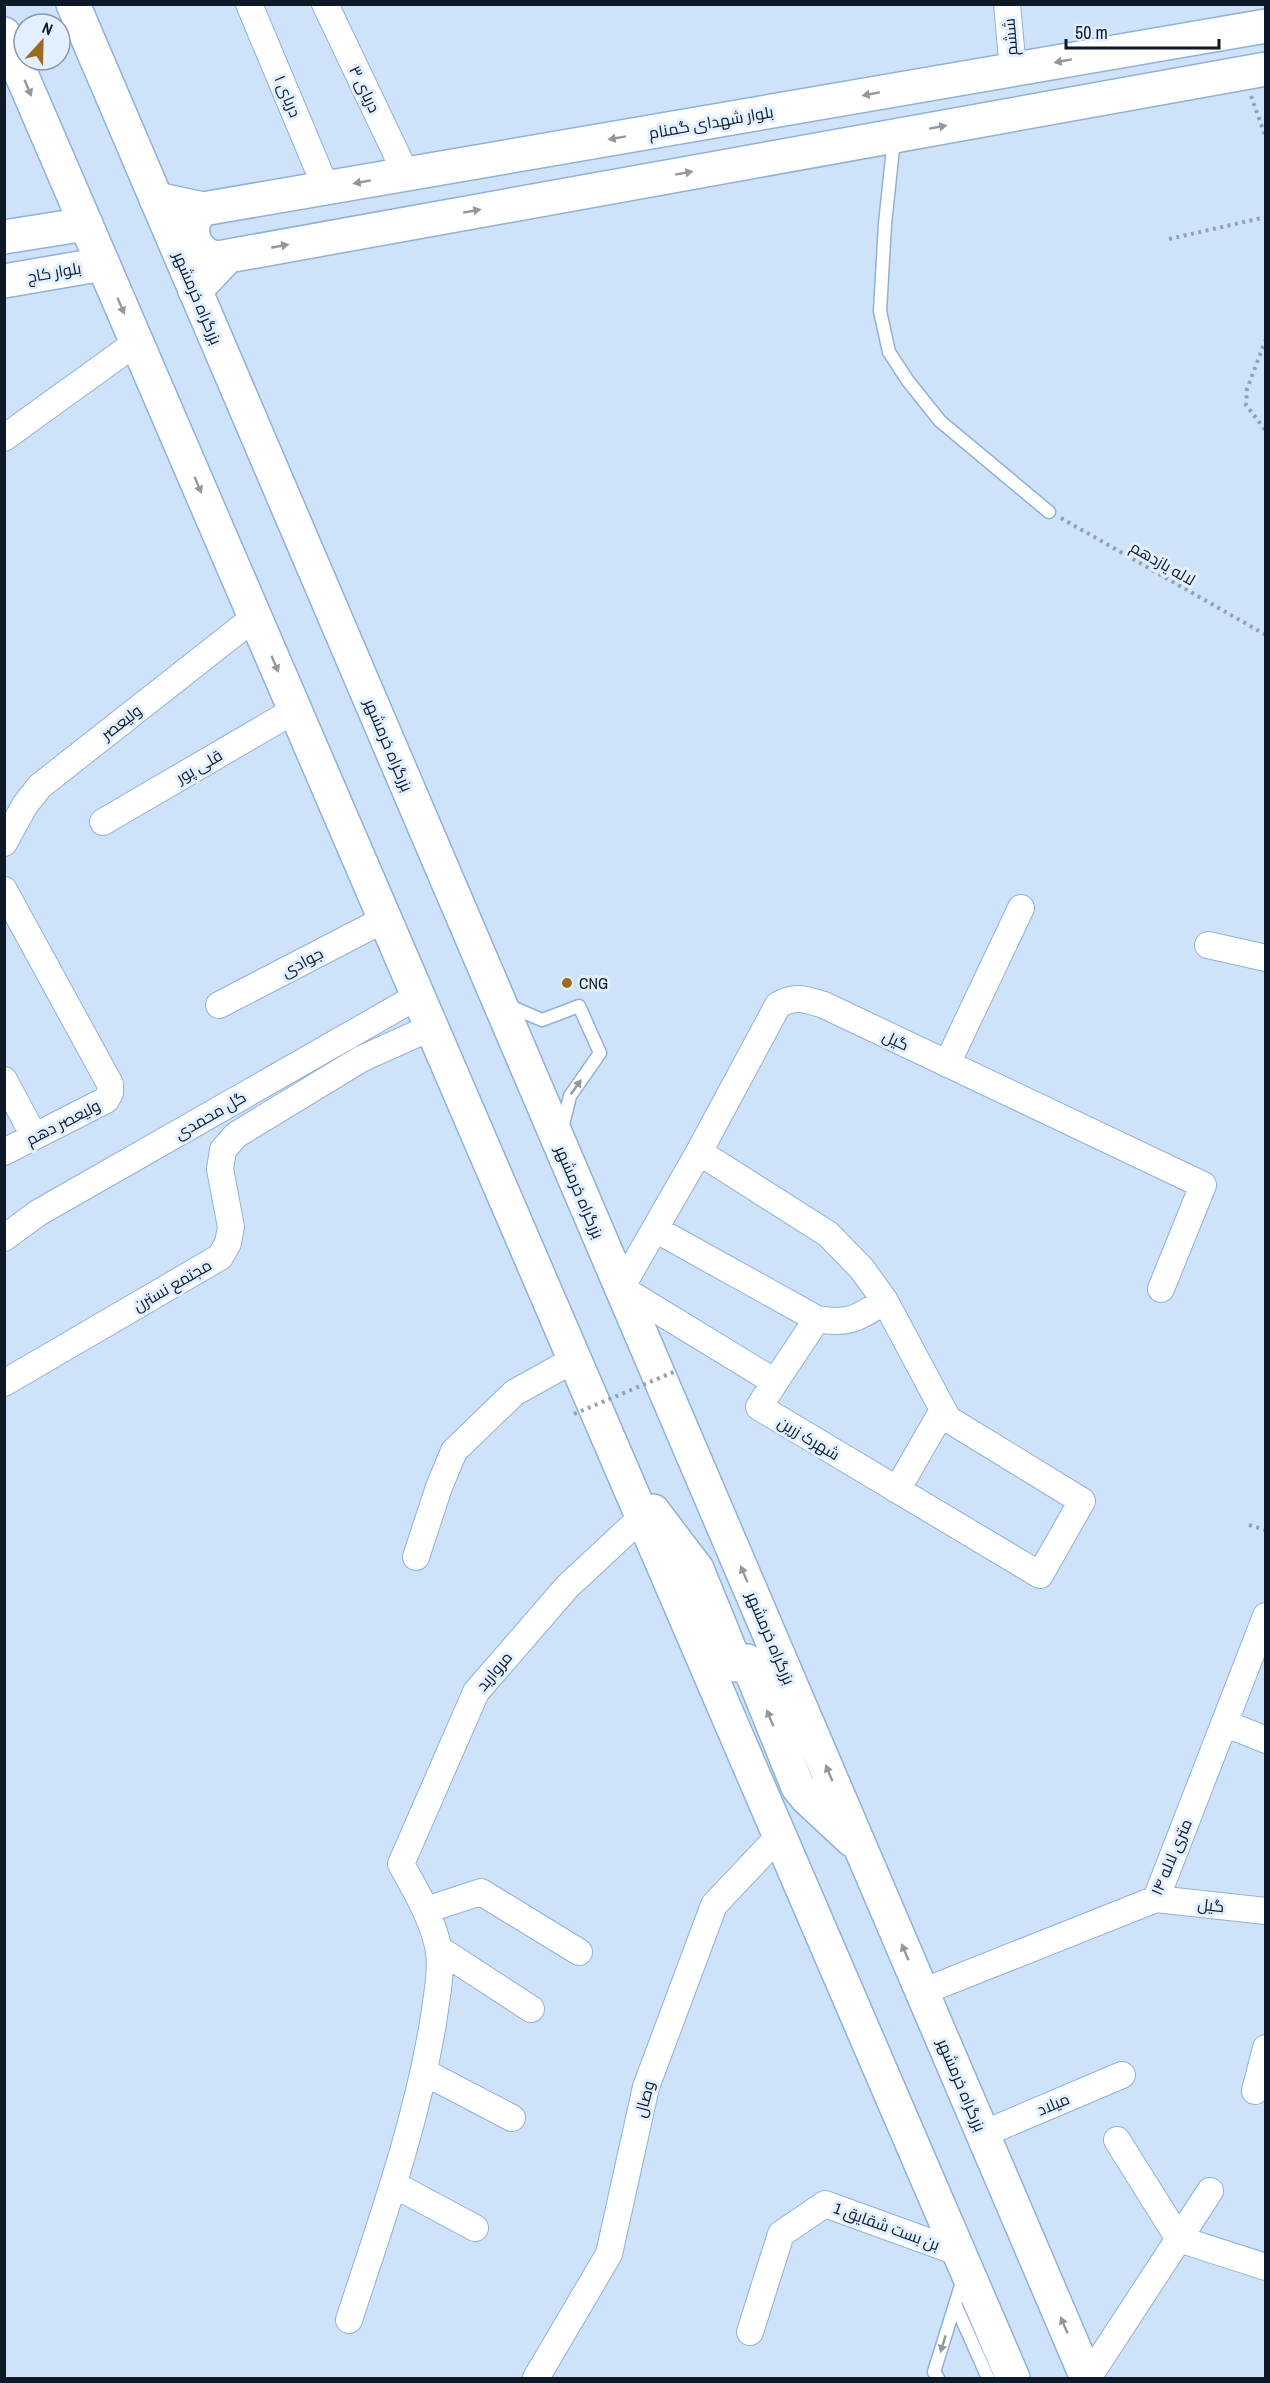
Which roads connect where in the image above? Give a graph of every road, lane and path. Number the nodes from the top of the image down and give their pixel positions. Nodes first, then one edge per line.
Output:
1 (73, 4) edge
2 (249, 4) edge
3 (325, 4) edge
4 (1007, 4) edge
5 (1266, 26) edge
6 (4, 34) edge
7 (1013, 70) junction
8 (1254, 71) edge
9 (1020, 112) junction
10 (894, 135) junction
11 (1266, 138) edge
12 (406, 174) junction
13 (326, 188) junction
14 (156, 199) junction
15 (203, 209) junction
16 (1266, 217) edge
17 (86, 224) junction
18 (17, 235) edge
19 (1169, 239) dead end
20 (228, 256) junction
21 (103, 264) junction
22 (20, 278) edge
23 (195, 291) junction
24 (1266, 339) edge
25 (137, 342) junction
26 (1266, 431) edge
27 (4, 438) edge
28 (1050, 512) joint
29 (255, 617) junction
30 (1266, 635) edge
31 (295, 710) junction
32 (103, 822) dead end
33 (4, 843) edge
34 (4, 890) edge
35 (1021, 908) dead end
36 (385, 918) junction
37 (1208, 945) dead end
38 (1266, 958) edge
39 (418, 996) junction
40 (499, 1001) junction
41 (219, 1005) dead end
42 (432, 1027) junction
43 (948, 1064) junction
44 (4, 1080) edge
45 (34, 1136) junction
46 (559, 1142) junction
47 (4, 1152) edge
48 (699, 1152) junction
49 (655, 1229) junction
50 (4, 1238) edge
51 (621, 1288) junction
52 (1161, 1289) dead end
53 (885, 1301) junction
54 (817, 1319) junction
55 (575, 1359) junction
56 (676, 1371) dead end
57 (776, 1382) junction
58 (4, 1383) edge
59 (943, 1410) junction
60 (574, 1414) dead end
61 (624, 1474) junction
62 (897, 1490) junction
63 (642, 1516) junction
64 (1249, 1525) dead end
65 (1266, 1530) edge
66 (416, 1557) dead end
67 (1266, 1616) edge
68 (742, 1663) junction
69 (1224, 1723) junction
70 (1266, 1740) edge
71 (780, 1835) junction
72 (1156, 1899) junction
73 (426, 1910) junction
74 (1266, 1911) edge
75 (439, 1948) junction
76 (579, 1952) dead end
77 (922, 1992) junction
78 (531, 2009) dead end
79 (1266, 2048) edge
80 (424, 2072) junction
81 (1122, 2075) dead end
82 (1256, 2091) dead end
83 (512, 2118) dead end
84 (983, 2134) junction
85 (1117, 2140) dead end
86 (393, 2184) junction
87 (1210, 2191) dead end
88 (475, 2228) dead end
89 (1179, 2240) junction
90 (963, 2261) junction
91 (1266, 2267) edge
92 (955, 2304) junction
93 (349, 2320) dead end
94 (750, 2332) dead end
95 (999, 2376) edge
96 (536, 2379) edge
97 (938, 2379) edge
98 (1088, 2379) edge

1 - 14 main road, بزرگراه خرمشهر
2 - 13 street, دریای ۱
3 - 12 street, دریای ۳
4 - 7 street, ششم
5 -> 7 main road, بلوار شهدای گمنام
6 -> 17 main road, بزرگراه خرمشهر
7 - 9 main road
7 -> 12 main road, بلوار شهدای گمنام
8 - 9 main road
8 - 11 path
10 -> 9 main road
20 -> 10 main road
10 - 28 lane
12 -> 13 main road, بلوار شهدای گمنام
13 - 15 main road, بلوار شهدای گمنام
14 - 15 main road, بلوار شهدای گمنام
14 - 23 main road, بزرگراه خرمشهر
15 - 20 main road
16 - 19 path
17 - 18 main road
17 - 21 main road, بزرگراه خرمشهر
18 - 22 main road
20 - 23 main road
21 - 22 main road, بلوار کاج
21 -> 25 main road, بزرگراه خرمشهر
23 - 40 main road, بزرگراه خرمشهر
24 - 26 path
25 - 27 street
25 -> 29 main road, بزرگراه خرمشهر
28 - 30 path, لاله یازدهم
29 -> 31 main road, بزرگراه خرمشهر
29 - 33 street, ولیعصر
31 - 32 street, قلی پور
31 - 36 main road, بزرگراه خرمشهر
34 - 45 street, ولیعصر دهم
35 - 43 street
36 - 39 main road, بزرگراه خرمشهر
36 - 41 street, جوادی
37 - 38 street
39 - 42 main road, بزرگراه خرمشهر
39 - 50 street, گل محمدی
40 - 46 main road, بزرگراه خرمشهر
46 -> 40 lane
42 - 55 main road, بزرگراه خرمشهر
42 - 58 street, مجتمع نسترن
43 - 48 street, گیل
43 - 52 street, گیل
44 - 45 street
45 - 47 street, ولیعصر دهم
46 - 51 main road, بزرگراه خرمشهر
48 - 49 street, گیل
48 - 53 street
49 - 51 street, گیل
49 - 54 street
51 - 57 street
68 -> 51 main road, بزرگراه خرمشهر
53 - 54 street
53 - 59 street
54 - 57 street
55 - 61 main road, بزرگراه خرمشهر
55 - 66 street
56 - 60 path, bridge
57 - 62 street, شهرک زرین
59 - 62 street
59 - 62 street, شهرک زرین
61 - 63 main road, بزرگراه خرمشهر
61 - 68 main road
63 - 68 main road, بزرگراه خرمشهر
63 - 73 street, مروارید
64 - 65 path
67 - 69 street, ۱۴ متری لاله
68 - 71 main road, بزرگراه خرمشهر
77 -> 68 main road, بزرگراه خرمشهر
69 - 70 street
69 - 72 street, ۱۴ متری لاله
71 - 90 main road, بزرگراه خرمشهر
71 - 96 street, وصال
72 - 74 street, گیل
72 - 77 street, ۱۴ متری لاله
73 - 75 street
73 - 76 street
75 - 78 street
75 - 80 street
77 - 84 main road, بزرگراه خرمشهر
79 - 82 street
80 - 83 street
80 - 86 street
81 - 84 street, میلاد
98 -> 84 main road, بزرگراه خرمشهر
85 - 89 street
86 - 88 street
86 - 93 street
87 - 89 street
89 - 91 street
89 - 98 street
90 - 92 lane
90 - 94 street, بن بست شقایق 1
90 - 95 main road, بزرگراه خرمشهر
92 - 95 lane
92 -> 97 lane

